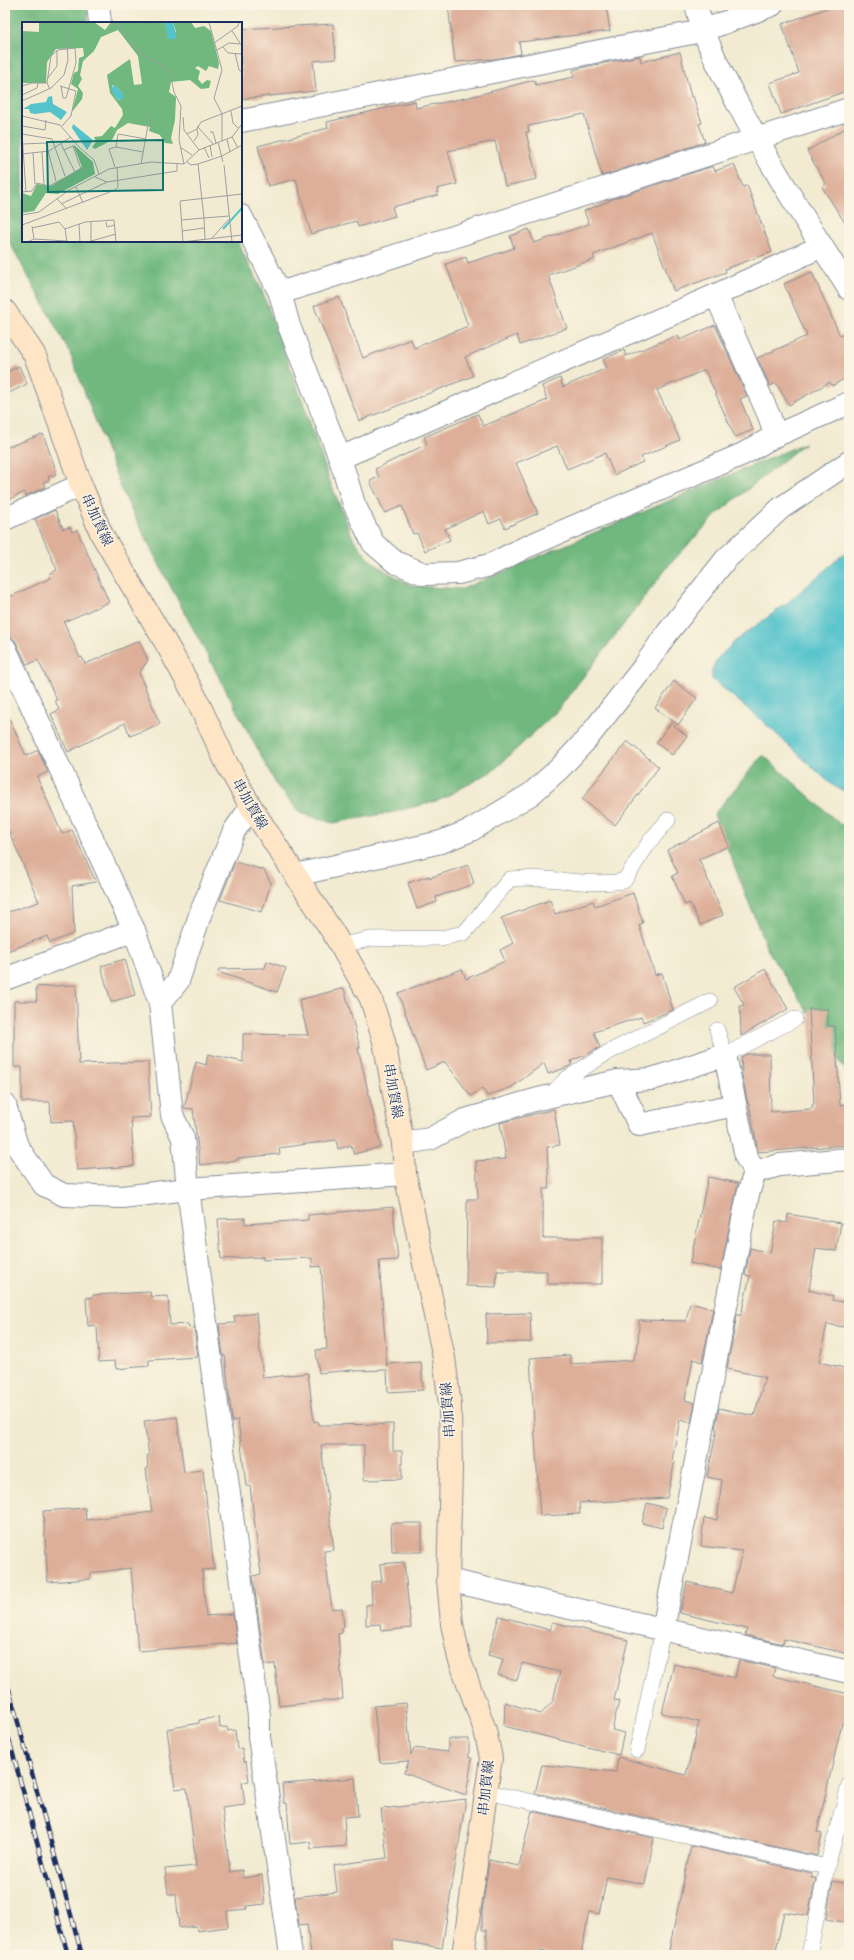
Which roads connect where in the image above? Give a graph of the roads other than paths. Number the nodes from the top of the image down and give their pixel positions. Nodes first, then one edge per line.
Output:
1 (98, 5) edge
2 (696, 5) edge
3 (772, 5) edge
4 (100, 22) edge
5 (702, 31) junction
6 (849, 108) edge
7 (242, 121) edge
8 (757, 140) junction
9 (242, 218) edge
10 (822, 246) junction
11 (849, 289) edge
12 (280, 293) junction
13 (716, 294) junction
14 (5, 311) edge
15 (849, 403) edge
16 (775, 436) junction
17 (340, 458) junction
18 (849, 462) edge
19 (81, 485) junction
20 (5, 519) edge
21 (5, 648) edge
22 (251, 807) junction
23 (668, 820) dead end
24 (296, 875) junction
25 (134, 930) junction
26 (341, 945) junction
27 (5, 979) edge
28 (710, 1001) dead end
29 (160, 1004) junction
30 (795, 1019) dead end
31 (717, 1030) dead end
32 (725, 1055) junction
33 (618, 1081) junction
34 (549, 1097) junction
35 (5, 1105) edge
36 (735, 1105) junction
37 (403, 1143) junction
38 (849, 1160) edge
39 (755, 1172) junction
40 (405, 1174) junction
41 (188, 1189) junction
42 (448, 1580) junction
43 (663, 1630) junction
44 (849, 1672) edge
45 (637, 1750) dead end
46 (849, 1785) edge
47 (487, 1792) junction
48 (827, 1867) junction
49 (291, 1955) edge
50 (463, 1955) edge
51 (809, 1955) edge

1 - 4 street
2 - 5 street
3 - 5 street
5 - 7 street
5 - 8 street
6 - 8 street
8 - 10 street
8 - 12 street
9 - 12 street
10 - 11 street
10 - 13 street
12 - 17 street
13 - 16 street
13 - 17 street
14 - 19 main road, 串加賀線
15 - 16 street
16 - 17 street
18 - 24 street
19 - 20 street
19 - 22 main road, 串加賀線
21 - 25 street
22 - 24 main road, 串加賀線
22 - 29 street
23 - 26 lane
24 - 26 main road, 串加賀線
25 - 27 street
25 - 29 street
26 - 37 main road, 串加賀線
28 - 34 lane
29 - 41 street
30 - 32 lane
31 - 32 lane
32 - 33 street
32 - 36 street
33 - 34 street
33 - 36 street
34 - 37 street
35 - 41 street
36 - 39 street
37 - 40 main road, 串加賀線
38 - 39 street
39 - 43 street
40 - 41 street
40 - 42 main road, 串加賀線
41 - 49 street
42 - 43 street
42 - 47 main road, 串加賀線
43 - 44 street
43 - 45 lane
46 - 48 lane
47 - 48 lane
47 - 50 main road, 串加賀線
48 - 51 lane

